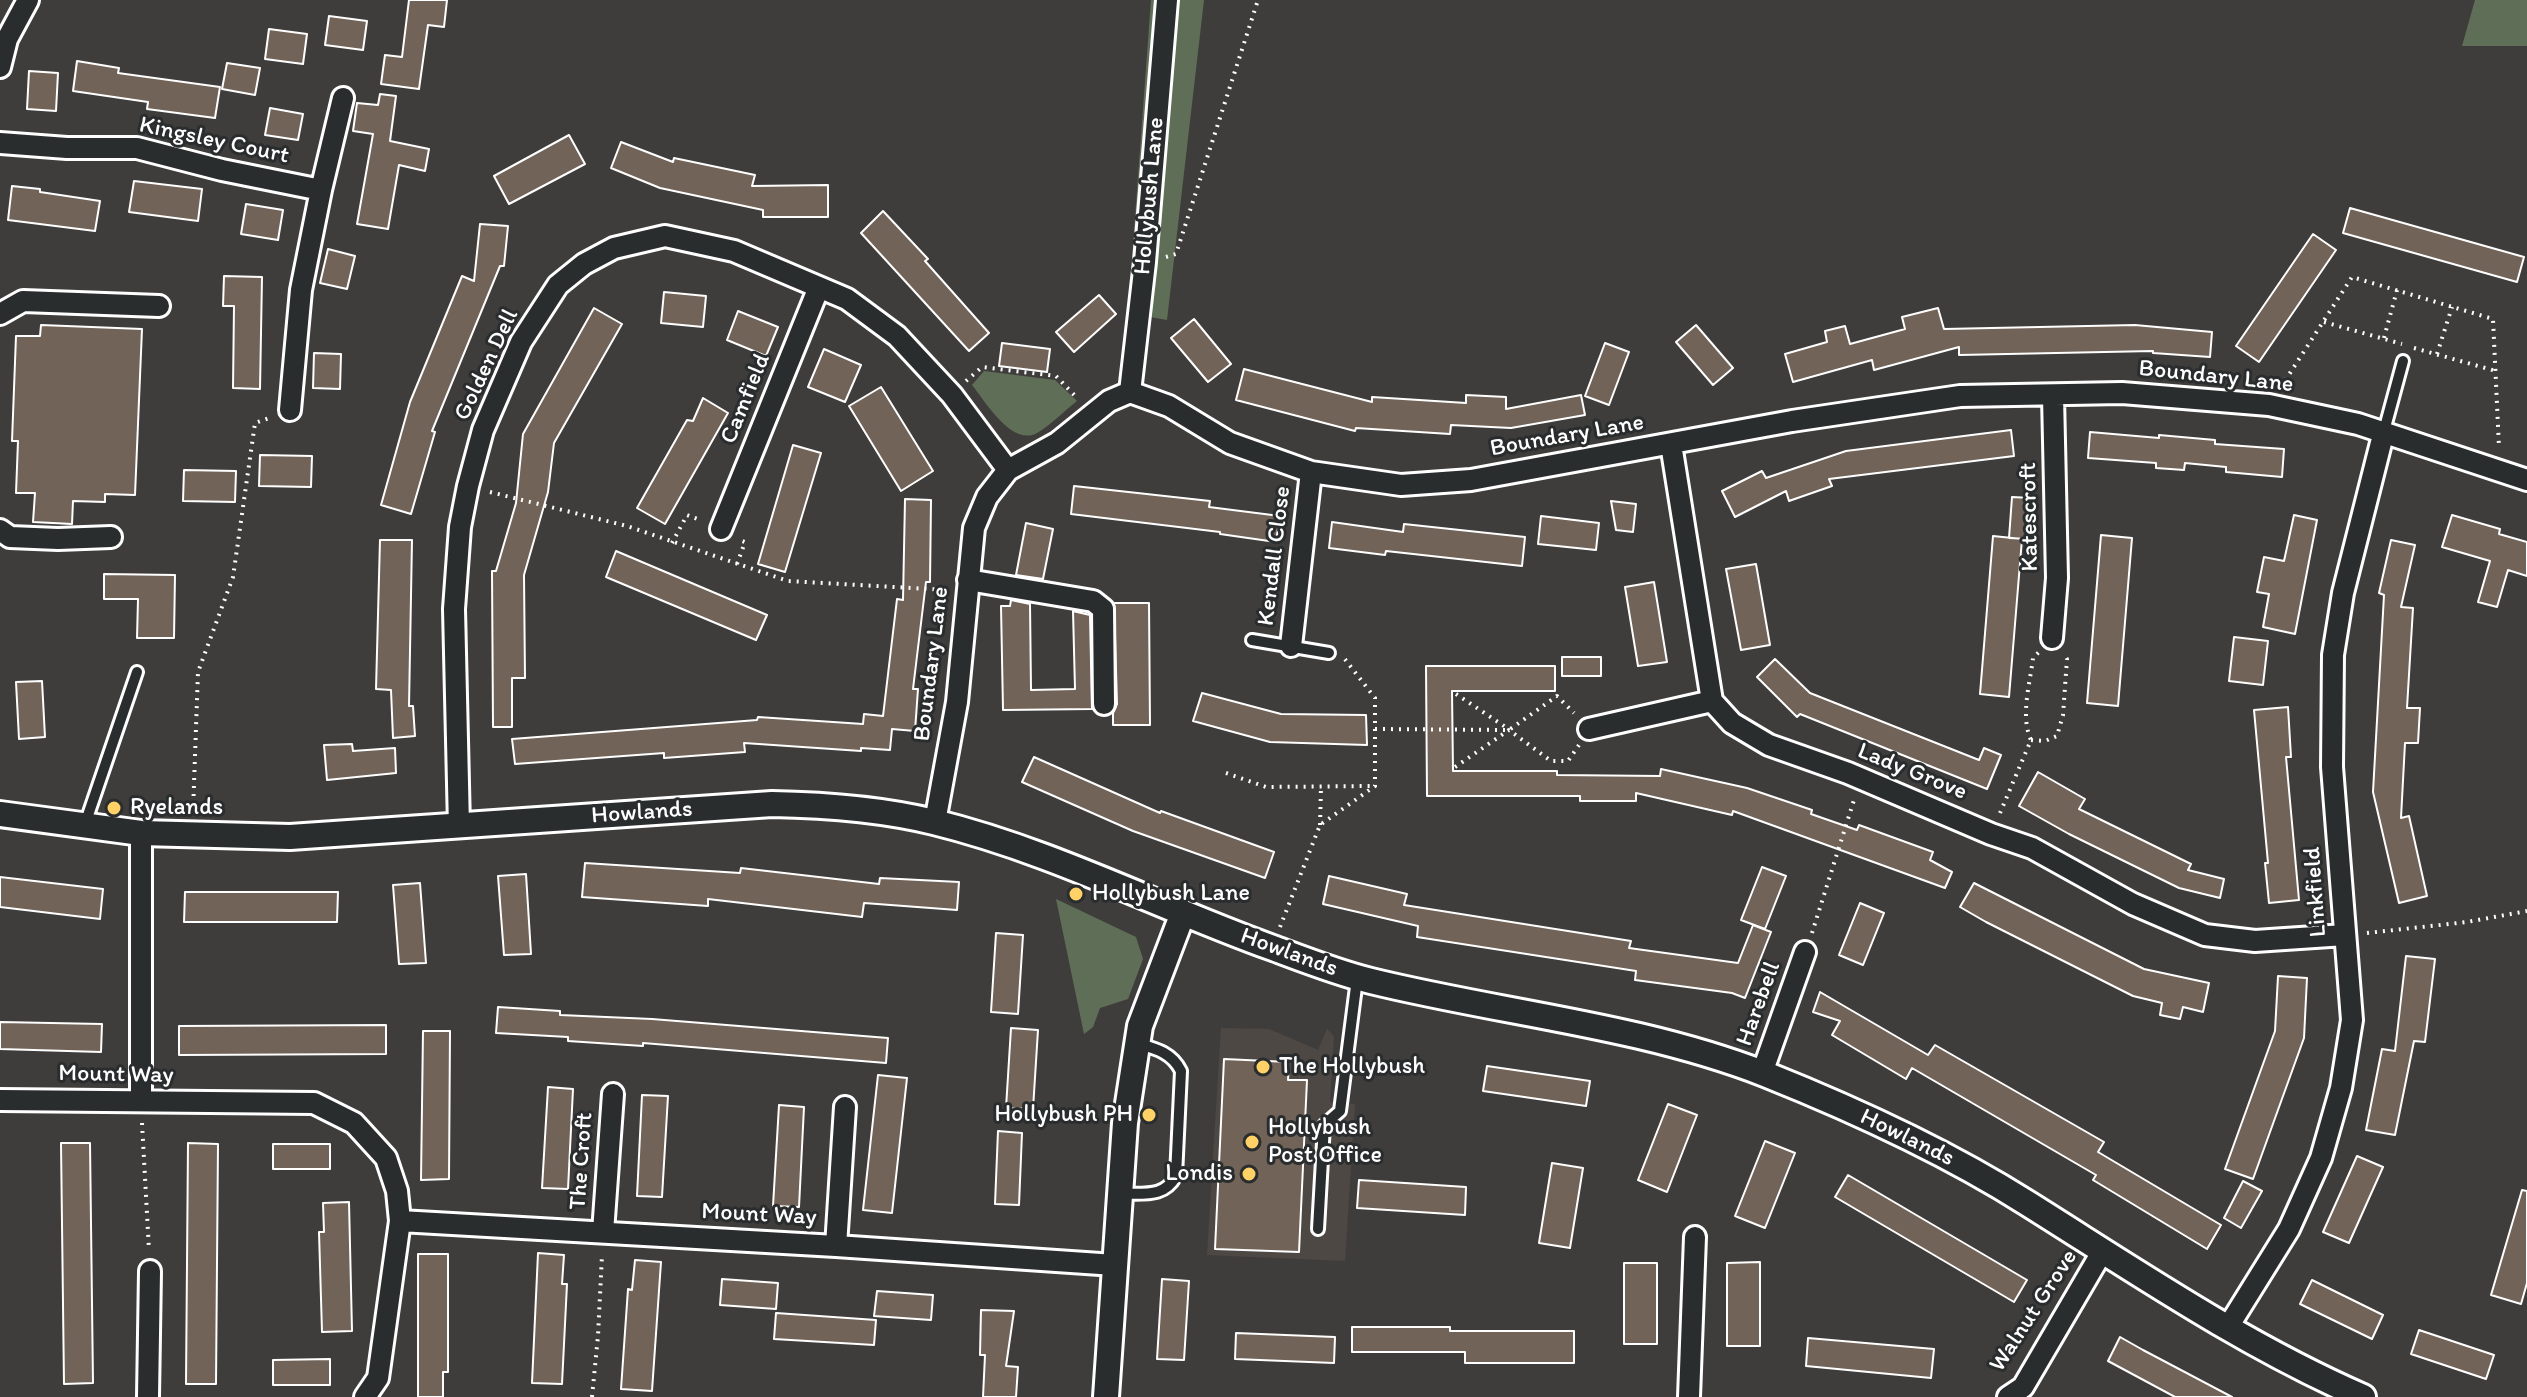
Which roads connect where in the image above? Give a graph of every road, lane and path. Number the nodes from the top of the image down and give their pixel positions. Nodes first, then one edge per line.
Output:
1 (28, 0) edge
2 (1167, 0) edge
3 (1258, 0) edge
4 (0, 67) edge
5 (343, 98) dead end
6 (0, 143) edge
7 (321, 190) junction
8 (1145, 262) junction
9 (819, 287) junction
10 (2397, 290) dead end
11 (159, 306) dead end
12 (2452, 307) dead end
13 (0, 314) edge
14 (2384, 339) dead end
15 (2437, 354) dead end
16 (2403, 361) dead end
17 (1130, 392) junction
18 (952, 395) junction
19 (2053, 396) junction
20 (290, 410) joint
21 (1093, 414) junction
22 (2384, 431) junction
23 (1671, 444) junction
24 (1008, 470) junction
25 (1311, 472) junction
26 (2527, 480) edge
27 (721, 529) dead end
28 (0, 530) edge
29 (111, 537) dead end
30 (968, 580) junction
31 (2052, 638) junction
32 (1252, 640) dead end
33 (1291, 646) junction
34 (1329, 653) joint
35 (137, 672) dead end
36 (1456, 694) dead end
37 (1712, 701) junction
38 (1104, 704) dead end
39 (1375, 729) junction
40 (1589, 729) junction
41 (1509, 730) junction
42 (2031, 740) junction
43 (1455, 767) dead end
44 (1226, 773) dead end
45 (1861, 779) junction
46 (1375, 786) junction
47 (1321, 787) junction
48 (0, 814) edge
49 (935, 822) junction
50 (1320, 825) junction
51 (84, 826) junction
52 (459, 827) junction
53 (141, 833) junction
54 (1991, 834) junction
55 (192, 835) junction
56 (2527, 911) edge
57 (1183, 913) junction
58 (2345, 935) junction
59 (1272, 948) junction
60 (1805, 952) joint
61 (1357, 977) junction
62 (1137, 1043) junction
63 (1762, 1073) junction
64 (613, 1094) dead end
65 (0, 1100) edge
66 (141, 1101) junction
67 (845, 1107) dead end
68 (1120, 1194) junction
69 (400, 1221) junction
70 (1318, 1229) dead end
71 (603, 1232) junction
72 (1695, 1237) dead end
73 (836, 1246) junction
74 (2102, 1252) junction
75 (1115, 1265) junction
76 (150, 1271) joint
77 (2228, 1327) junction
78 (2019, 1394) edge
79 (148, 1397) edge
80 (365, 1397) edge
81 (592, 1397) edge
82 (1106, 1397) edge
83 (1689, 1397) edge
84 (2363, 1397) edge

1 - 4 street
2 - 8 street, Hollybush Lane
3 - 8 path
5 - 7 street
6 - 7 street, Kingsley Court
7 - 20 street
8 - 17 street, Hollybush Lane
9 - 18 street, Golden Dell
9 - 27 street, Camfield
9 - 52 street, Golden Dell
10 - 14 path
11 - 13 street
12 - 15 path
16 - 22 lane
17 - 21 street, Boundary Lane
17 - 25 street, Boundary Lane
18 - 21 path
18 - 24 street, Golden Dell
19 - 22 street, Boundary Lane
19 - 23 street, Boundary Lane
19 - 31 street, Katescroft
20 - 55 path
21 - 24 street, Boundary Lane
22 - 26 street, Boundary Lane
22 - 58 street, Linkfield
23 - 25 street, Boundary Lane
23 - 37 street
24 - 30 street, Boundary Lane
25 - 33 street, Kendall Close
28 - 29 street
30 - 38 street
30 - 49 street, Boundary Lane
31 - 42 path
31 - 42 path
32 - 33 lane
33 - 34 lane
34 - 39 path
35 - 51 lane
36 - 41 path
37 - 40 street
37 - 45 street, Lady Grove
39 - 41 path
39 - 46 path
40 - 41 path
40 - 41 path
41 - 43 path
42 - 54 path
44 - 47 path
45 - 54 street, Lady Grove
45 - 60 path
46 - 47 path
46 - 50 path
47 - 50 path
48 - 51 street, Howlands
49 - 52 street, Howlands
49 - 57 street, Howlands
50 - 59 path
51 - 53 street, Howlands
52 - 55 street, Howlands
53 - 55 street, Howlands
53 - 66 street
54 - 58 street, Lady Grove
56 - 58 path
57 - 59 street, Howlands
57 - 62 street
58 - 77 street, Linkfield
59 - 61 street, Howlands
60 - 63 street, Harebell
61 - 63 street, Howlands
61 - 70 lane
62 - 68 street
62 - 68 lane
63 - 74 street, Howlands
64 - 71 street, The Croft
65 - 66 street, Mount Way
66 - 69 street, Mount Way
66 - 76 path
67 - 73 street
68 - 75 street
69 - 71 street, Mount Way
69 - 80 street, Mount Way
71 - 73 street, Mount Way
71 - 81 path
72 - 83 street
73 - 75 street, Mount Way
74 - 77 street, Howlands
74 - 78 street, Walnut Grove
75 - 82 street
76 - 79 street
77 - 84 street, Howlands

